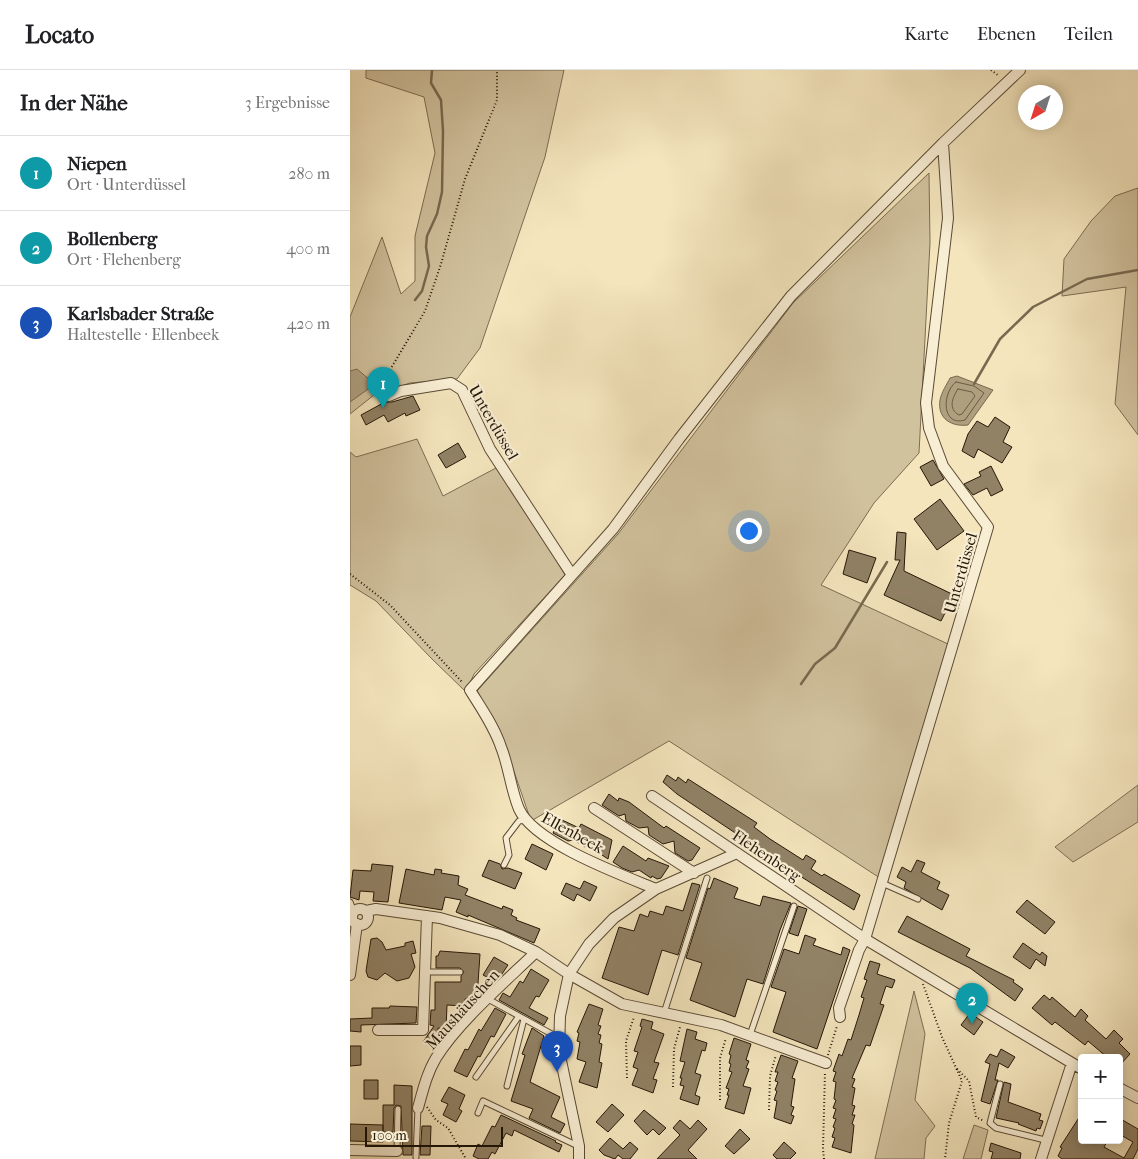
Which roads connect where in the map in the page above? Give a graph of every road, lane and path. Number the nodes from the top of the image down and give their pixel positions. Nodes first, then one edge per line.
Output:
1 (497, 70) edge
2 (1020, 70) edge
3 (943, 143) junction
4 (385, 378) joint
5 (350, 574) edge
6 (572, 575) junction
7 (470, 690) junction
8 (652, 796) dead end
9 (594, 808) dead end
10 (526, 820) junction
11 (737, 853) junction
12 (504, 865) dead end
13 (694, 873) junction
14 (708, 878) dead end
15 (882, 882) junction
16 (656, 889) junction
17 (918, 899) dead end
18 (794, 906) dead end
19 (352, 907) edge
20 (366, 911) junction
21 (426, 916) junction
22 (357, 924) junction
23 (865, 939) junction
24 (536, 952) junction
25 (425, 972) junction
26 (460, 972) dead end
27 (569, 974) junction
28 (921, 974) junction
29 (350, 975) edge
30 (488, 999) junction
31 (636, 1007) junction
32 (664, 1013) junction
33 (521, 1017) junction
34 (683, 1017) junction
35 (840, 1017) joint
36 (729, 1028) junction
37 (378, 1030) dead end
38 (750, 1035) junction
39 (560, 1038) junction
40 (780, 1046) junction
41 (826, 1063) junction
42 (1072, 1064) junction
43 (955, 1065) junction
44 (1078, 1067) edge
45 (476, 1077) dead end
46 (626, 1078) dead end
47 (1000, 1084) dead end
48 (508, 1086) dead end
49 (673, 1087) dead end
50 (1123, 1090) edge
51 (422, 1094) junction
52 (1138, 1098) edge
53 (720, 1100) dead end
54 (418, 1108) joint
55 (398, 1109) dead end
56 (768, 1110) dead end
57 (478, 1113) dead end
58 (990, 1123) junction
59 (1045, 1140) junction
60 (579, 1146) junction
61 (350, 1150) edge
62 (397, 1150) joint
63 (385, 1155) edge
64 (416, 1157) dead end
65 (466, 1159) edge
66 (579, 1159) edge
67 (824, 1159) edge
68 (945, 1159) edge
69 (1040, 1159) edge

1 - 4 path
2 - 3 street
3 - 6 street
3 - 15 street, Unterdüssel
4 - 6 street, Unterdüssel
5 - 7 path
6 - 7 street
7 - 10 street, Ellenbeek
8 - 11 street, Flehenberg
9 - 13 street, Ellenbeek
10 - 12 lane
10 - 16 street, Ellenbeek
11 - 13 street
11 - 23 street, Flehenberg
13 - 16 street
14 - 32 lane
15 - 17 lane
15 - 23 street
16 - 27 street
18 - 38 lane
19 - 20 street
19 - 22 street
20 - 21 street
20 - 22 street
21 - 24 street
21 - 25 street
22 - 29 street
23 - 28 street, Flehenberg
23 - 35 street
24 - 27 street
24 - 30 street, Maushäuschen
25 - 26 lane
25 - 37 street
27 - 31 street
27 - 39 street
28 - 42 street, Flehenberg
28 - 43 path
30 - 33 lane
30 - 51 street, Maushäuschen
31 - 32 street
31 - 46 path
32 - 34 street
33 - 39 lane
33 - 45 lane
33 - 48 lane
34 - 36 street
34 - 49 path
35 - 41 path
36 - 38 street
36 - 53 path
38 - 40 street
39 - 60 street
40 - 41 street
40 - 56 path
41 - 67 path
42 - 44 street, Flehenberg
42 - 59 street
43 - 58 path
43 - 68 path
47 - 58 lane
50 - 52 street
51 - 54 street, Maushäuschen
51 - 65 path
54 - 64 lane
55 - 62 lane
57 - 60 lane
58 - 59 lane
59 - 69 street
60 - 66 street
61 - 63 street
62 - 63 street

